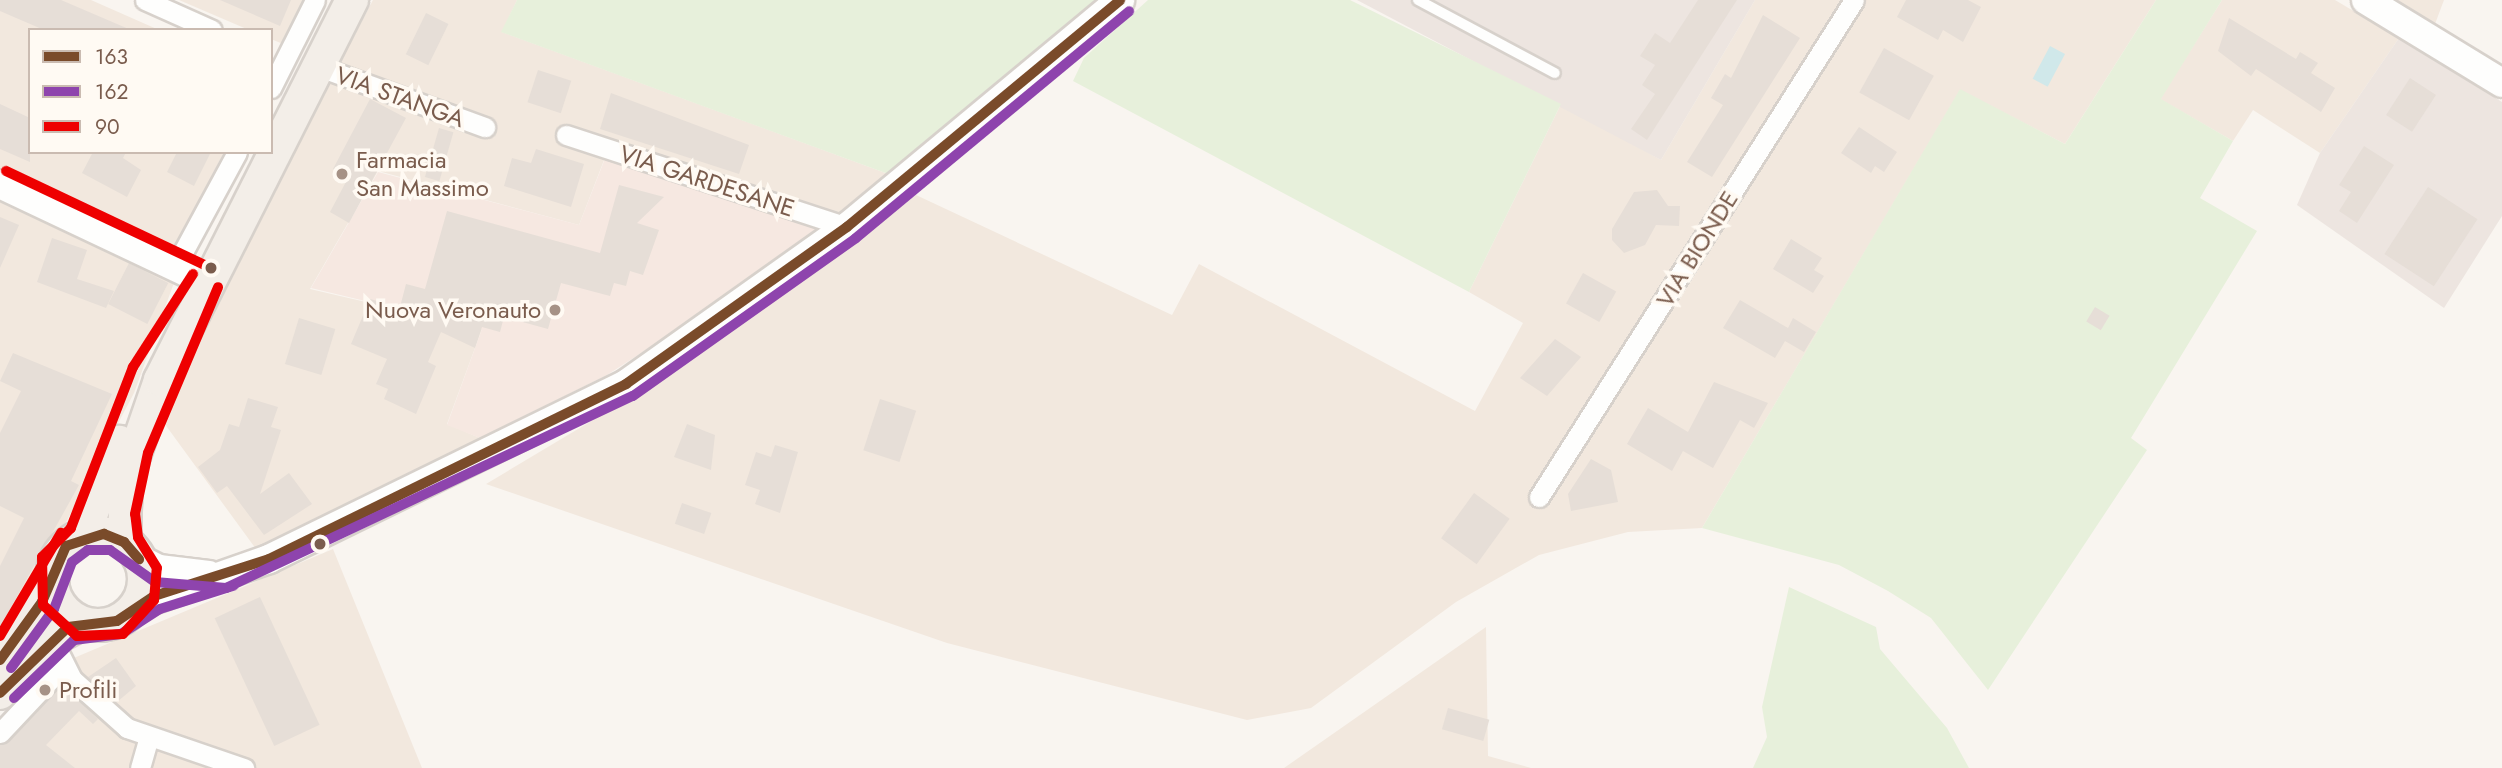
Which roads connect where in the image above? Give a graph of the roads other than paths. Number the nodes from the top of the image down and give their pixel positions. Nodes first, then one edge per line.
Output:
1 (145, 0) edge
2 (315, 0) edge
3 (352, 0) edge
4 (1120, 0) edge
5 (1418, 0) edge
6 (1854, 0) edge
7 (2366, 0) edge
8 (208, 28) edge
9 (278, 59) edge
10 (317, 66) junction
11 (1555, 73) dead end
12 (273, 80) edge
13 (2502, 83) edge
14 (485, 127) dead end
15 (566, 135) dead end
16 (273, 150) edge
17 (236, 154) edge
18 (271, 154) edge
19 (0, 184) edge
20 (846, 227) junction
21 (176, 265) junction
22 (205, 281) junction
23 (1539, 497) dead end
24 (83, 536) junction
25 (132, 551) junction
26 (222, 575) junction
27 (52, 581) junction
28 (135, 606) junction
29 (82, 622) junction
30 (58, 652) junction
31 (0, 660) edge
32 (0, 693) edge
33 (0, 733) edge
34 (148, 740) junction
35 (140, 768) edge
36 (244, 768) edge

1 - 8 street
2 - 9 street
3 - 10 main road, VIA STANGA
4 - 20 main road
5 - 11 lane
6 - 23 street, VIA BIONDE
7 - 13 main road
9 - 12 street
10 - 14 street, VIA STANGA
10 - 16 main road, VIA STANGA
15 - 20 street, VIA GARDESANE
17 - 21 street
18 - 22 main road, VIA STANGA
19 - 21 main road
20 - 26 main road
21 - 22 main road
22 - 24 main road
22 - 25 main road
24 - 25 main road
24 - 27 main road
25 - 26 main road
25 - 28 main road
26 - 28 main road
27 - 29 main road
27 - 31 main road
28 - 29 main road
29 - 30 main road
30 - 32 main road
30 - 33 street
30 - 34 street
34 - 35 street
34 - 36 street

